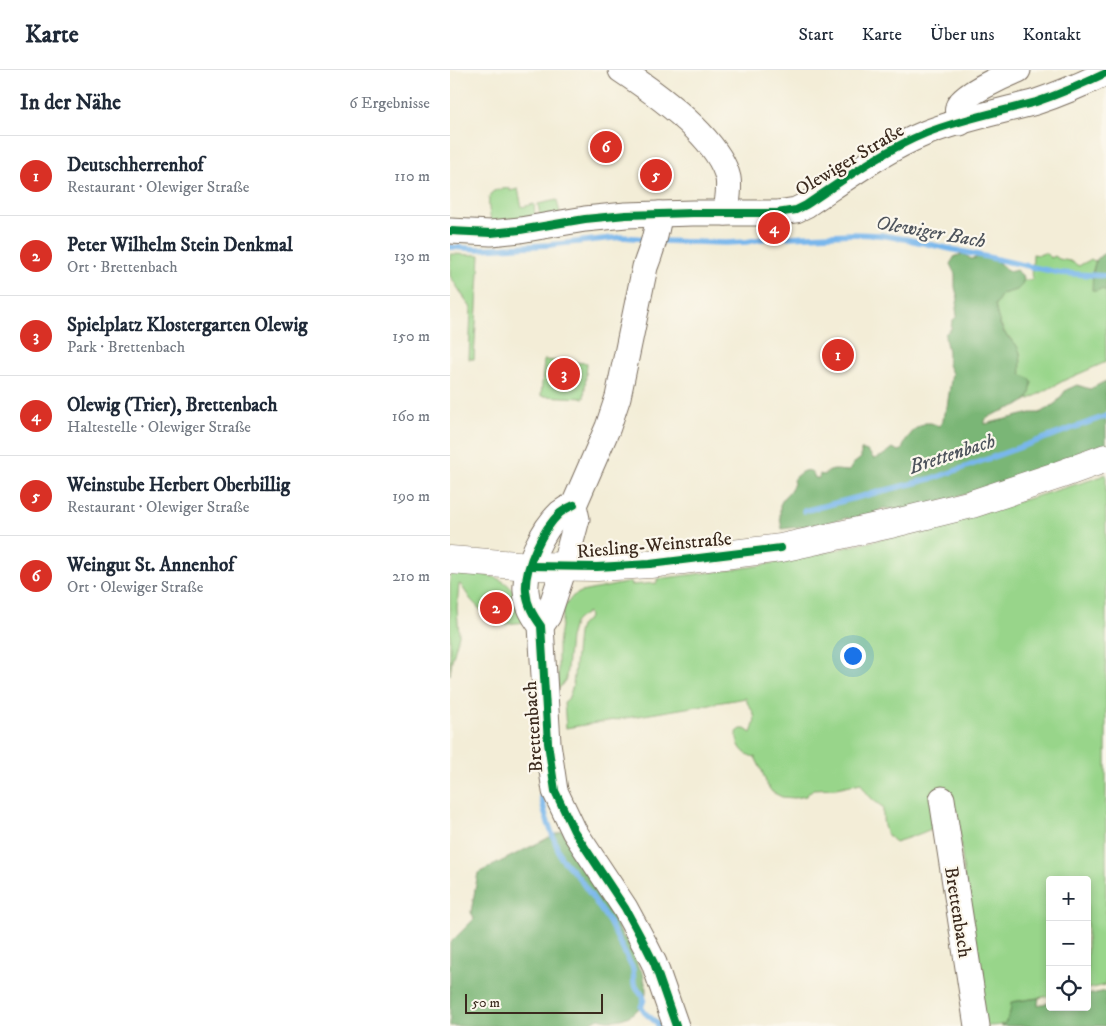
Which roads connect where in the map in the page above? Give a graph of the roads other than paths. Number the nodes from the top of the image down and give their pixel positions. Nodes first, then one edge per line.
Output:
1 (621, 70) edge
2 (1018, 70) edge
3 (1106, 73) edge
4 (960, 123) junction
5 (726, 213) junction
6 (450, 231) edge
7 (656, 232) junction
8 (1106, 458) edge
9 (574, 505) junction
10 (450, 560) edge
11 (530, 566) junction
12 (564, 568) junction
13 (541, 626) junction
14 (942, 799) dead end
15 (676, 1026) edge
16 (977, 1026) edge

1 - 5 street
2 - 4 street
3 - 4 street, Olewiger Straße
4 - 5 street, Olewiger Straße
5 - 7 street, Olewiger Straße
6 - 7 street, Olewiger Straße
7 - 9 street, Brettenbach
8 - 12 main road, Riesling-Weinstraße
9 - 11 street, Brettenbach
9 - 12 street, Brettenbach
10 - 11 main road, Riesling-Weinstraße
11 - 12 main road, Riesling-Weinstraße
11 - 13 street, Brettenbach
12 - 13 street, Brettenbach
13 - 15 street, Brettenbach
14 - 16 street, Brettenbach

